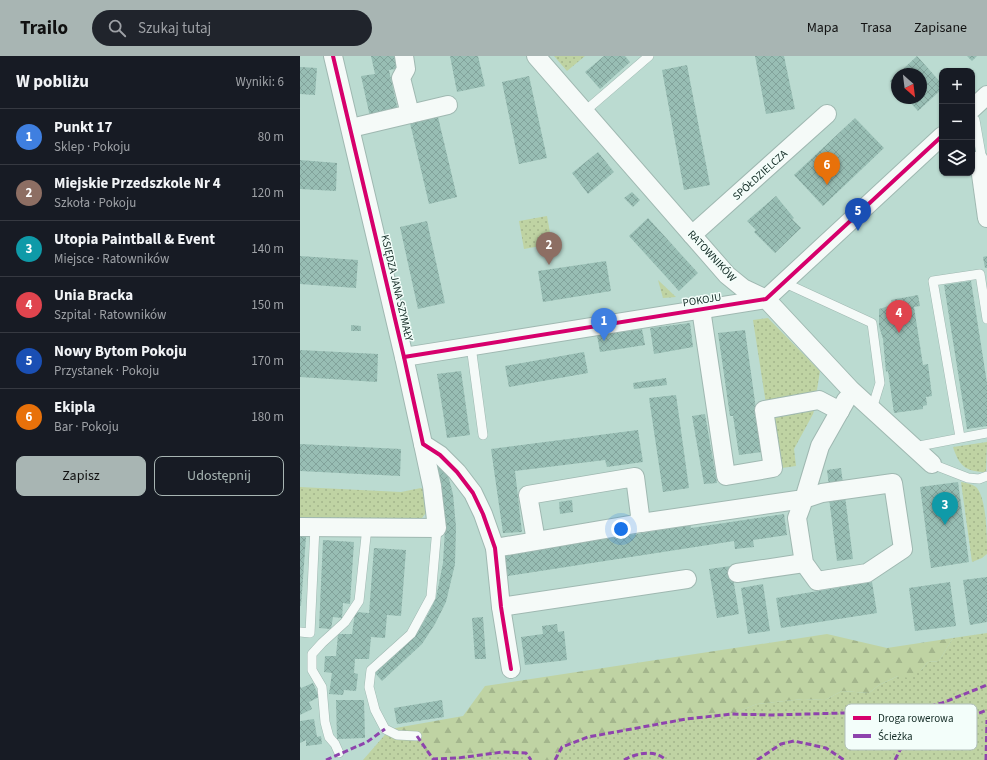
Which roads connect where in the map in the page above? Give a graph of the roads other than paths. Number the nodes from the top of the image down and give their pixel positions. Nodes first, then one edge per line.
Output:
1 (333, 56) edge
2 (404, 56) edge
3 (536, 56) edge
4 (649, 56) edge
5 (987, 94) edge
6 (448, 105) dead end
7 (584, 112) junction
8 (975, 112) edge
9 (410, 114) junction
10 (827, 114) dead end
11 (975, 120) edge
12 (351, 128) junction
13 (939, 139) edge
14 (978, 160) joint
15 (987, 218) edge
16 (692, 235) junction
17 (984, 278) edge
18 (785, 283) junction
19 (766, 299) junction
20 (701, 310) junction
21 (987, 319) edge
22 (471, 346) junction
23 (404, 357) junction
24 (851, 390) junction
25 (872, 409) junction
26 (840, 411) junction
27 (987, 433) edge
28 (483, 435) dead end
29 (960, 437) junction
30 (423, 444) junction
31 (914, 447) junction
32 (932, 464) joint
33 (987, 476) edge
34 (804, 499) junction
35 (641, 523) junction
36 (308, 527) edge
37 (367, 528) junction
38 (437, 528) junction
39 (536, 541) junction
40 (495, 548) junction
41 (804, 563) junction
42 (737, 574) dead end
43 (687, 579) dead end
44 (501, 607) junction
45 (300, 632) edge
46 (310, 633) junction
47 (322, 643) junction
48 (511, 669) dead end
49 (417, 736) dead end
50 (338, 753) dead end

1 - 12 street, KSIĘDZA JANA SZYMAŁY
2 - 9 street
3 - 7 street, RATOWNIKÓW
4 - 7 lane
5 - 8 street
6 - 9 street
7 - 16 street, RATOWNIKÓW
9 - 12 street
10 - 16 street, SPÓŁDZIELCZA
11 - 14 lane
12 - 23 street, KSIĘDZA JANA SZYMAŁY
13 - 18 street
14 - 15 street
16 - 19 street, RATOWNIKÓW
17 - 21 lane
17 - 29 lane
18 - 19 street
18 - 25 lane
19 - 20 street, POKOJU
19 - 24 street, RATOWNIKÓW
20 - 22 street, POKOJU
20 - 26 street
22 - 23 street, POKOJU
22 - 28 lane
23 - 30 street, KSIĘDZA JANA SZYMAŁY
24 - 25 street, RATOWNIKÓW
24 - 26 street
25 - 31 street, RATOWNIKÓW
26 - 34 street
27 - 29 lane
29 - 31 lane
30 - 38 street, KSIĘDZA JANA SZYMAŁY
30 - 40 street
31 - 32 street, RATOWNIKÓW
32 - 33 lane, RATOWNIKÓW
34 - 35 street
34 - 41 street
34 - 41 street
35 - 39 street
35 - 39 street
36 - 37 street
36 - 46 lane
37 - 38 street
37 - 47 lane
38 - 49 lane
39 - 40 street
40 - 44 street
41 - 42 street
43 - 44 street
44 - 48 street
45 - 46 lane
46 - 47 lane
47 - 50 lane

